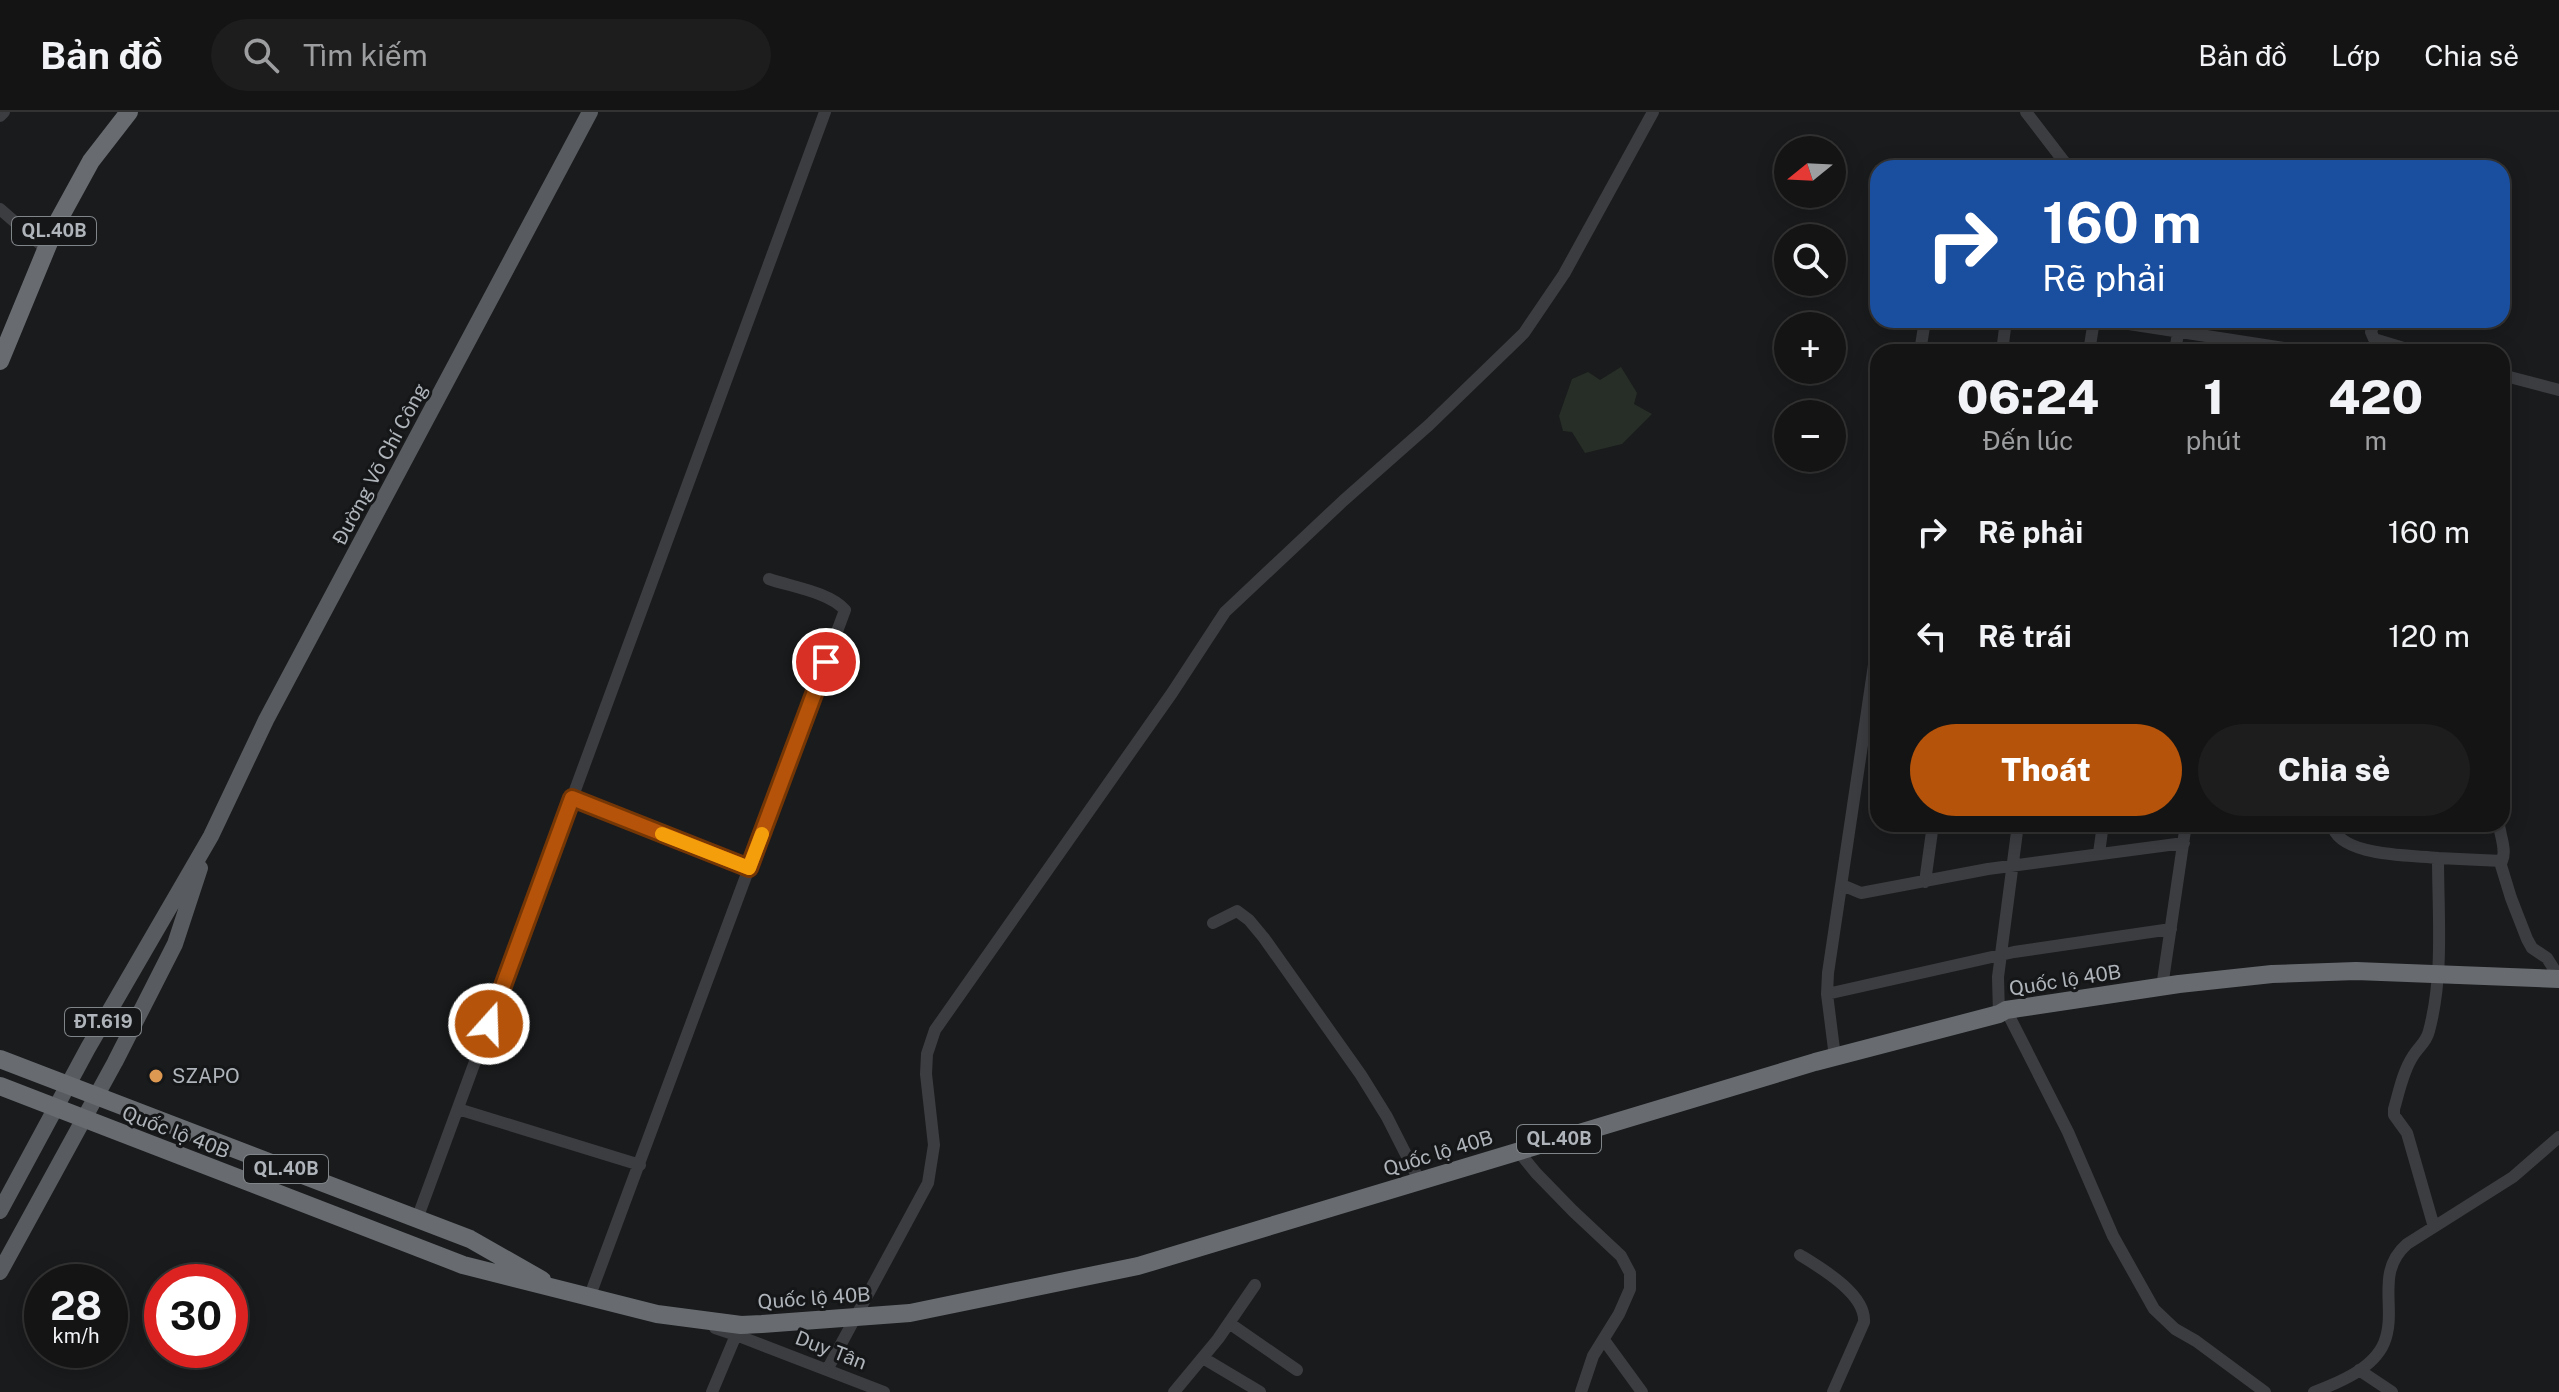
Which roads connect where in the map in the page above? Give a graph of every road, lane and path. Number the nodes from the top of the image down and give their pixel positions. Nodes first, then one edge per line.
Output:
1 (129, 112) edge
2 (590, 112) edge
3 (825, 112) edge
4 (1653, 112) edge
5 (2026, 112) edge
6 (2063, 160) edge
7 (0, 209) edge
8 (46, 249) junction
9 (2149, 328) edge
10 (2372, 328) edge
11 (2178, 333) junction
12 (2176, 344) edge
13 (2236, 344) edge
14 (2391, 344) edge
15 (0, 361) edge
16 (2510, 377) edge
17 (2559, 390) edge
18 (769, 579) dead end
19 (1870, 693) edge
20 (572, 798) junction
21 (1932, 832) edge
22 (2017, 832) edge
23 (2102, 832) edge
24 (2185, 832) edge
25 (2334, 832) edge
26 (2500, 832) edge
27 (211, 836) junction
28 (2184, 843) junction
29 (2099, 853) junction
30 (2438, 858) junction
31 (2500, 862) junction
32 (2012, 866) junction
33 (749, 868) junction
34 (1925, 882) junction
35 (1842, 885) junction
36 (1213, 923) dead end
37 (2171, 929) junction
38 (2001, 955) junction
39 (2439, 973) junction
40 (2559, 978) edge
41 (2162, 987) junction
42 (1827, 994) junction
43 (2002, 1012) junction
44 (1835, 1057) junction
45 (0, 1059) edge
46 (0, 1086) edge
47 (67, 1087) junction
48 (96, 1097) junction
49 (55, 1109) junction
50 (458, 1109) junction
51 (84, 1120) junction
52 (2559, 1137) edge
53 (1519, 1152) junction
54 (640, 1165) junction
55 (1420, 1182) junction
56 (0, 1211) edge
57 (417, 1219) junction
58 (2434, 1227) junction
59 (1800, 1255) dead end
60 (0, 1272) edge
61 (1255, 1285) dead end
62 (565, 1293) junction
63 (589, 1298) junction
64 (672, 1316) junction
65 (855, 1318) junction
66 (1229, 1323) junction
67 (736, 1335) junction
68 (1604, 1340) junction
69 (1203, 1358) junction
70 (827, 1370) junction
71 (1297, 1370) dead end
72 (2359, 1370) junction
73 (712, 1392) edge
74 (884, 1392) edge
75 (1174, 1392) edge
76 (1260, 1392) edge
77 (1581, 1392) edge
78 (1642, 1392) edge
79 (1833, 1392) edge
80 (2265, 1392) edge
81 (2314, 1392) edge
82 (2392, 1392) edge

1 - 8 highway, QL.40B
2 - 27 main road, Đường Võ Chí Công / ĐT.619
3 - 20 street
4 - 65 street
5 - 6 street
7 - 8 street
8 - 15 highway, QL.40B
9 - 11 street
10 - 14 street
11 - 12 street
11 - 13 street
16 - 17 street
18 - 33 street
19 - 35 street
20 - 33 street
20 - 50 street
21 - 34 street
22 - 32 street
23 - 29 street
24 - 28 street
25 - 30 street
26 - 31 street
27 - 47 main road, Đường Võ Chí Công / ĐT.619
27 - 48 main road, Đường Võ Chí Công / ĐT.619
28 - 29 street
28 - 37 street
29 - 32 street
30 - 31 street
30 - 39 street
31 - 40 street
32 - 34 street
32 - 38 street
33 - 54 street
34 - 35 street
35 - 42 street
36 - 55 street
37 - 38 street
37 - 41 street
38 - 42 street
38 - 43 street
39 - 40 highway, Quốc lộ 40B / QL.40B
39 - 41 highway, Quốc lộ 40B / QL.40B
39 - 58 street
41 - 43 highway, Quốc lộ 40B / QL.40B
42 - 44 street
43 - 44 highway, Quốc lộ 40B / QL.40B
43 - 80 street
44 - 53 highway, Quốc lộ 40B / QL.40B
45 - 47 highway, Quốc lộ 40B / QL.40B
46 - 49 highway, Quốc lộ 40B / QL.40B
47 - 48 highway, Quốc lộ 40B / QL.40B
47 - 49 main road, Đường Võ Chí Công / ĐT.619
48 - 51 main road, Đường Võ Chí Công / ĐT.619
48 - 57 highway, Quốc lộ 40B / QL.40B
49 - 51 highway, Quốc lộ 40B / QL.40B
49 - 56 main road, Đường Võ Chí Công / ĐT.619
50 - 54 street
50 - 57 street
51 - 60 main road, Đường Võ Chí Công / ĐT.619
51 - 62 highway, Quốc lộ 40B / QL.40B
52 - 58 street
53 - 55 highway, Quốc lộ 40B / QL.40B
53 - 68 street
54 - 63 street
55 - 65 highway, Quốc lộ 40B / QL.40B
57 - 62 highway, Quốc lộ 40B / QL.40B
58 - 72 street
59 - 79 street
61 - 66 street
62 - 63 highway, Quốc lộ 40B / QL.40B
63 - 64 highway, Quốc lộ 40B / QL.40B
64 - 65 highway, Quốc lộ 40B / QL.40B
64 - 67 street, Duy Tân
65 - 70 street
66 - 69 street
66 - 71 street
67 - 70 street, Duy Tân
67 - 73 street
68 - 77 street
68 - 78 street
69 - 75 street
69 - 76 street
70 - 74 street, Duy Tân
72 - 81 street
72 - 82 street

